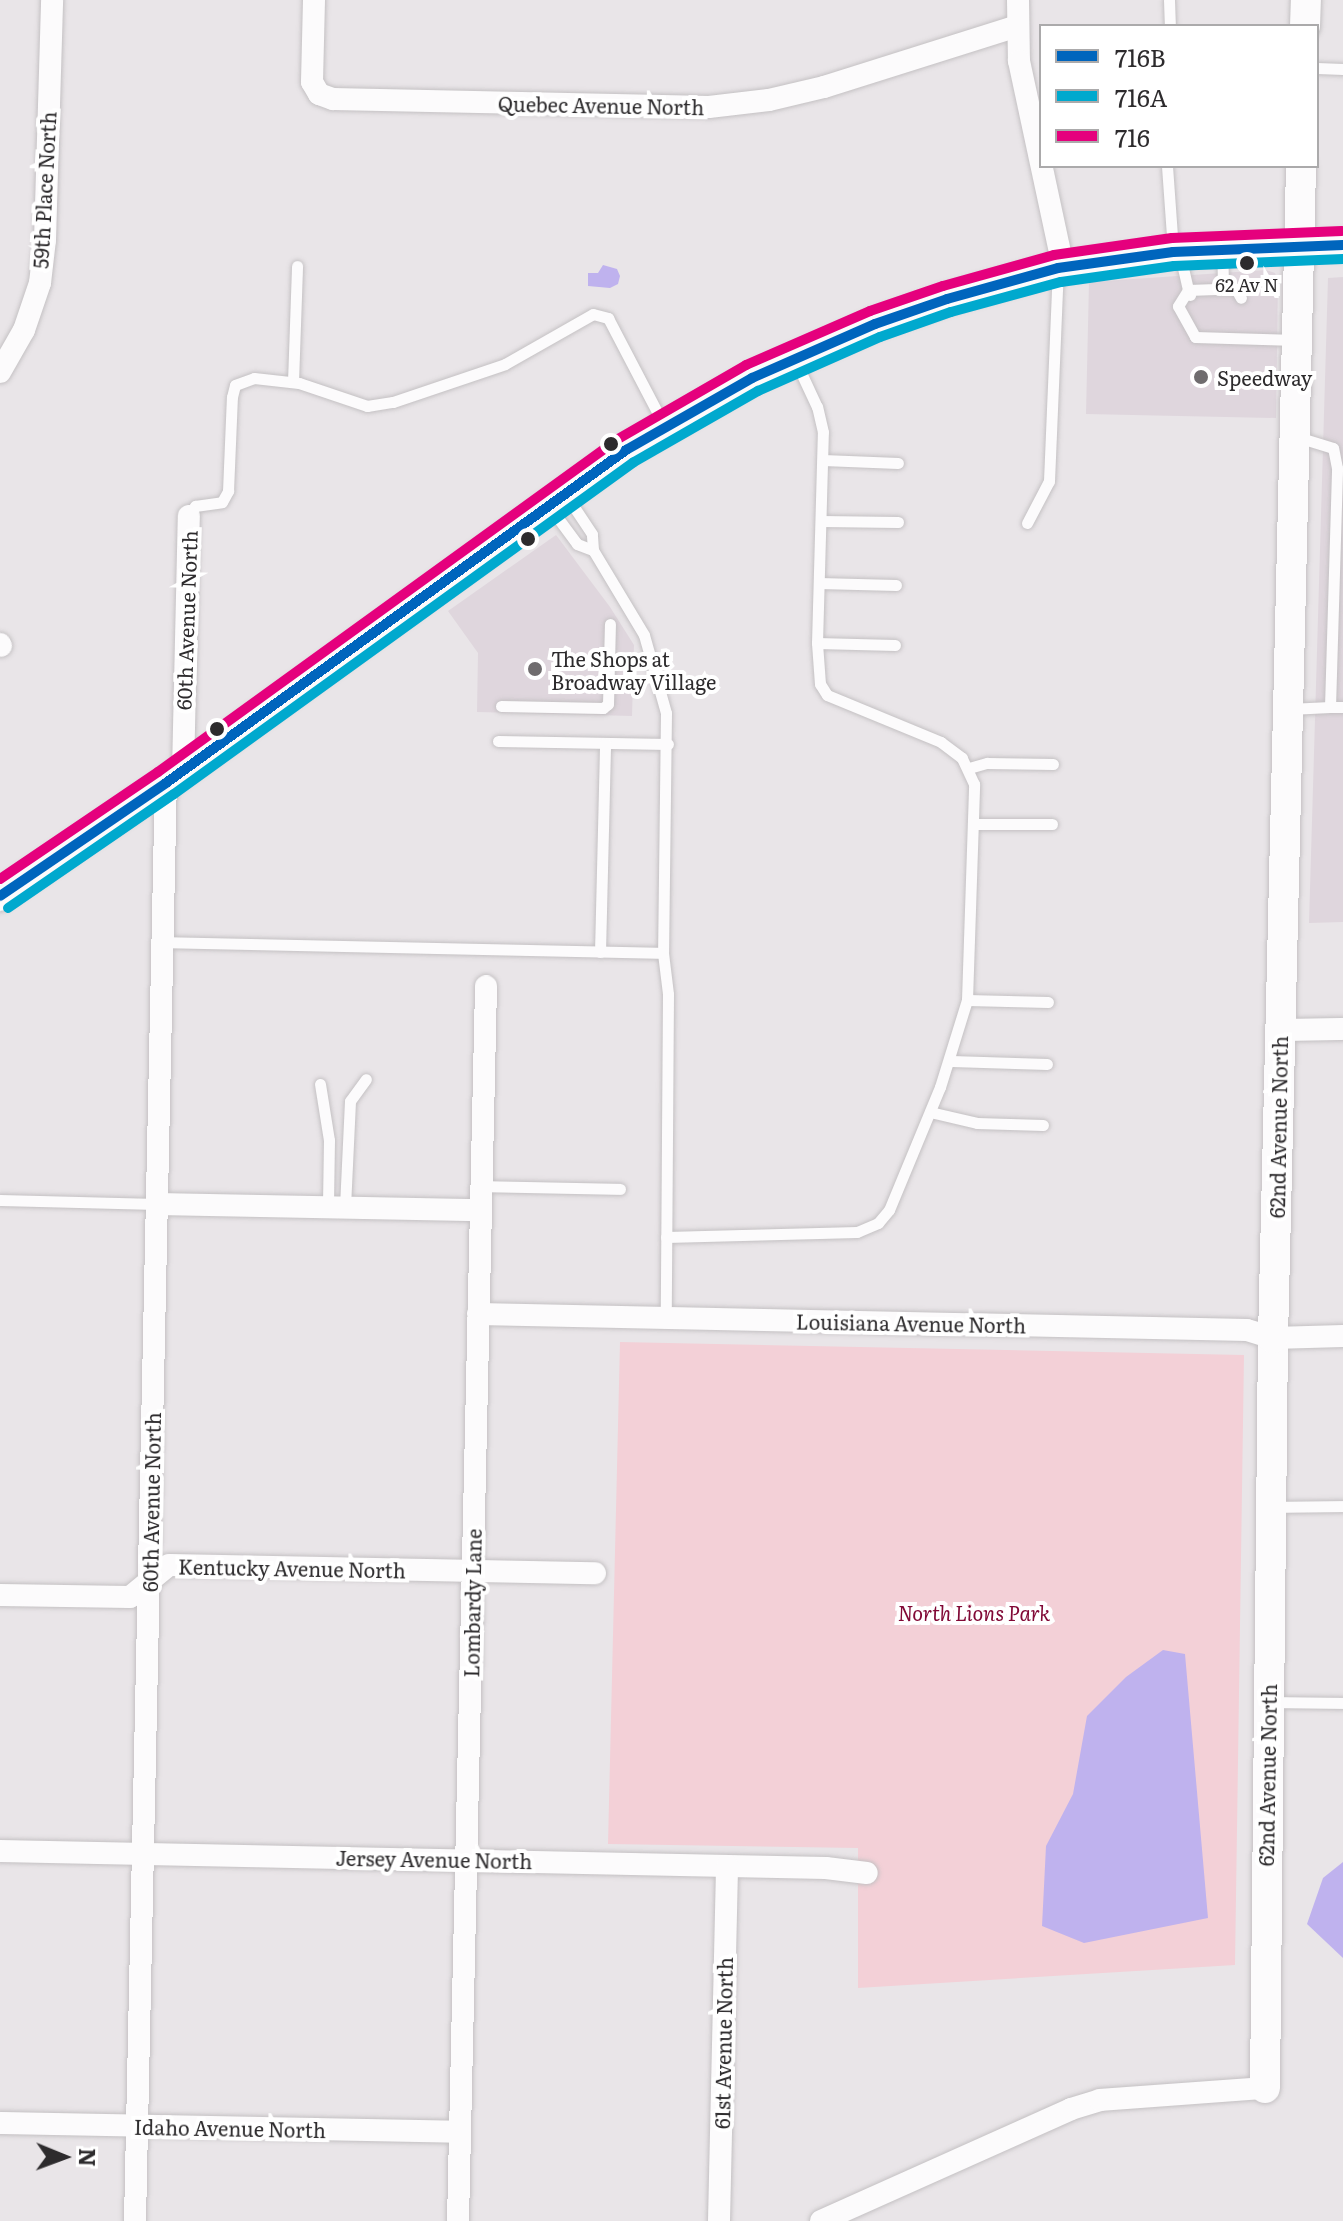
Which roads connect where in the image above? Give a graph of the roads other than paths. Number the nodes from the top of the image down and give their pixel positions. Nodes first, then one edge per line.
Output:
1 (52, 0) edge
2 (314, 0) edge
3 (1018, 0) edge
4 (1169, 0) edge
5 (1306, 0) edge
6 (1170, 24) edge
7 (1305, 24) edge
8 (1017, 26) junction
9 (1319, 68) edge
10 (1343, 69) edge
11 (1039, 165) edge
12 (1040, 168) edge
13 (1167, 168) edge
14 (1301, 168) edge
15 (1343, 245) edge
16 (1299, 247) junction
17 (1222, 250) junction
18 (1176, 252) junction
19 (297, 266) dead end
20 (1061, 268) junction
21 (1218, 292) junction
22 (1190, 294) junction
23 (1241, 298) dead end
24 (1204, 325) dead end
25 (1252, 325) dead end
26 (1230, 326) dead end
27 (1209, 337) junction
28 (1235, 338) junction
29 (1259, 339) junction
30 (1297, 340) junction
31 (794, 358) junction
32 (0, 372) edge
33 (293, 382) junction
34 (665, 426) junction
35 (1295, 437) junction
36 (823, 460) junction
37 (898, 463) dead end
38 (557, 499) junction
39 (189, 516) joint
40 (821, 521) junction
41 (898, 522) dead end
42 (1027, 523) dead end
43 (593, 550) junction
44 (819, 583) junction
45 (896, 585) dead end
46 (610, 624) dead end
47 (817, 643) junction
48 (895, 645) dead end
49 (501, 706) dead end
50 (1330, 707) junction
51 (1343, 707) edge
52 (1289, 709) junction
53 (498, 741) dead end
54 (605, 743) junction
55 (668, 744) junction
56 (1053, 764) dead end
57 (969, 768) junction
58 (174, 778) junction
59 (974, 824) junction
60 (1052, 824) dead end
61 (0, 896) edge
62 (163, 942) junction
63 (600, 952) junction
64 (663, 953) junction
65 (486, 986) dead end
66 (967, 1000) junction
67 (1048, 1002) dead end
68 (1343, 1029) edge
69 (1281, 1030) junction
70 (951, 1061) junction
71 (1047, 1064) dead end
72 (366, 1079) dead end
73 (320, 1084) dead end
74 (930, 1112) junction
75 (1043, 1125) dead end
76 (481, 1186) junction
77 (620, 1189) dead end
78 (0, 1200) edge
79 (157, 1204) junction
80 (336, 1207) junction
81 (481, 1210) junction
82 (666, 1237) junction
83 (478, 1314) junction
84 (666, 1317) junction
85 (1343, 1336) edge
86 (1273, 1338) junction
87 (1343, 1506) edge
88 (1271, 1507) junction
89 (473, 1571) junction
90 (595, 1573) dead end
91 (149, 1581) junction
92 (0, 1595) edge
93 (1268, 1702) junction
94 (1343, 1703) edge
95 (0, 1851) edge
96 (143, 1854) junction
97 (466, 1860) junction
98 (727, 1866) junction
99 (867, 1873) dead end
100 (1265, 2088) joint
101 (0, 2123) edge
102 (137, 2126) junction
103 (460, 2132) junction
104 (135, 2221) edge
105 (458, 2221) edge
106 (719, 2221) edge
107 (821, 2221) edge

1 - 32 street, 59th Place North
2 - 8 street, Quebec Avenue North
3 - 8 street
4 - 6 lane
5 - 7 street
8 - 11 street
9 - 10 lane
12 - 20 street
13 - 18 lane
14 - 16 street, 62nd Avenue North
15 - 16 street
16 - 17 street
16 - 30 street, 62nd Avenue North
17 - 18 street
17 - 21 lane
18 - 20 street
18 - 22 lane
19 - 33 lane
20 - 31 street
20 - 42 lane
21 - 22 lane
21 - 23 lane
22 - 27 lane
24 - 27 lane
25 - 29 lane
26 - 28 lane
27 - 28 lane
28 - 29 lane
29 - 30 lane
30 - 35 street, 62nd Avenue North
31 - 34 street
31 - 36 lane
33 - 34 lane
33 - 39 lane
34 - 38 street
35 - 50 lane
35 - 52 street, 62nd Avenue North
36 - 37 lane
36 - 40 lane
38 - 43 lane
38 - 43 lane
38 - 58 street
39 - 58 street, 60th Avenue North
40 - 41 lane
40 - 44 lane
43 - 55 lane
44 - 45 lane
44 - 47 lane
46 - 49 lane
47 - 48 lane
47 - 57 lane
50 - 51 lane
50 - 52 lane
52 - 69 street, 62nd Avenue North
53 - 54 lane
54 - 55 lane
54 - 63 lane
55 - 64 lane
56 - 57 lane
57 - 59 lane
58 - 61 street
58 - 62 street, 60th Avenue North
59 - 60 lane
59 - 66 lane
62 - 63 lane
62 - 79 street, 60th Avenue North
63 - 64 lane
64 - 82 lane
65 - 76 street, Lombardy Lane
66 - 67 lane
66 - 70 lane
68 - 69 street
69 - 86 street, 62nd Avenue North
70 - 71 lane
70 - 74 lane
72 - 80 lane
73 - 80 lane
74 - 75 lane
74 - 82 lane
76 - 77 lane
76 - 81 street, Lombardy Lane
78 - 79 lane
79 - 80 street
79 - 91 street, 60th Avenue North
80 - 81 street
81 - 83 street, Lombardy Lane
82 - 84 lane
83 - 84 street, Louisiana Avenue North
83 - 89 street, Lombardy Lane
84 - 86 street, Louisiana Avenue North
85 - 86 street, Louisiana Avenue North
86 - 88 street, 62nd Avenue North
87 - 88 lane
88 - 93 street, 62nd Avenue North
89 - 90 street, Kentucky Avenue North
89 - 91 street, Kentucky Avenue North
89 - 97 street, Lombardy Lane
91 - 92 street, Kentucky Avenue North
91 - 96 street, 60th Avenue North
93 - 94 lane
93 - 100 street, 62nd Avenue North
95 - 96 street, Jersey Avenue North
96 - 97 street, Jersey Avenue North
96 - 102 street, 60th Avenue North
97 - 98 street, Jersey Avenue North
97 - 103 street, Lombardy Lane
98 - 99 street, Jersey Avenue North
98 - 106 street, 61st Avenue North
100 - 107 street
101 - 102 street, Idaho Avenue North
102 - 103 street, Idaho Avenue North
102 - 104 street, 60th Avenue North
103 - 105 street, Lombardy Lane

